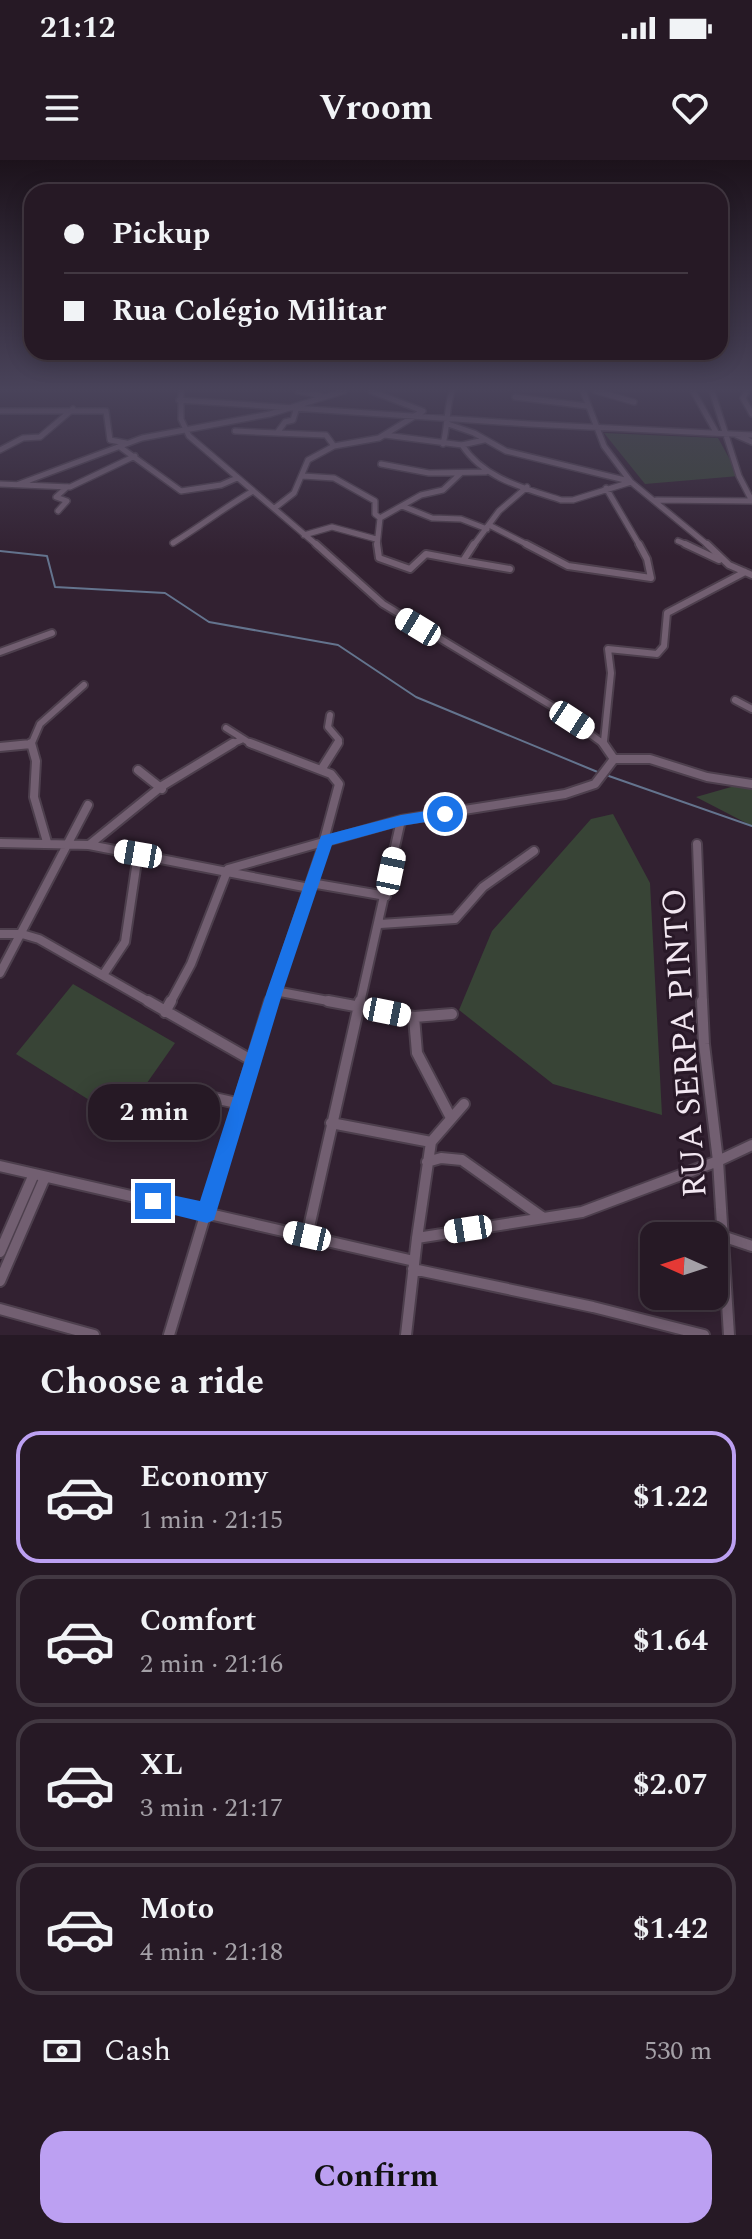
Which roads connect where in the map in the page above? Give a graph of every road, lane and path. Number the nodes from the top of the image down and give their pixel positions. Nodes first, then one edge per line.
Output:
1 (462, 445) edge
2 (121, 446) edge
3 (124, 446) edge
4 (202, 446) edge
5 (334, 446) edge
6 (496, 446) edge
7 (605, 446) edge
8 (732, 446) edge
9 (135, 456) junction
10 (381, 464) dead end
11 (461, 473) junction
12 (492, 474) junction
13 (303, 476) junction
14 (237, 478) junction
15 (629, 479) junction
16 (0, 484) edge
17 (19, 484) junction
18 (67, 487) junction
19 (527, 487) junction
20 (606, 488) junction
21 (253, 491) junction
22 (656, 500) junction
23 (752, 501) edge
24 (402, 506) junction
25 (276, 507) junction
26 (58, 511) dead end
27 (380, 518) junction
28 (489, 528) junction
29 (304, 535) junction
30 (376, 539) junction
31 (678, 541) dead end
32 (173, 543) dead end
33 (463, 561) junction
34 (510, 569) dead end
35 (737, 569) junction
36 (749, 574) edge
37 (52, 633) dead end
38 (0, 652) edge
39 (84, 685) dead end
40 (735, 700) dead end
41 (752, 709) edge
42 (330, 715) dead end
43 (226, 728) dead end
44 (241, 740) junction
45 (604, 741) junction
46 (31, 744) junction
47 (0, 747) edge
48 (614, 759) junction
49 (138, 770) dead end
50 (321, 770) junction
51 (752, 784) edge
52 (162, 789) junction
53 (88, 805) dead end
54 (401, 820) junction
55 (326, 840) junction
56 (47, 842) junction
57 (69, 842) junction
58 (0, 843) edge
59 (697, 844) dead end
60 (89, 845) junction
61 (534, 851) dead end
62 (138, 854) junction
63 (227, 870) junction
64 (310, 885) junction
65 (386, 896) junction
66 (380, 924) junction
67 (0, 934) edge
68 (22, 934) junction
69 (0, 973) edge
70 (103, 975) junction
71 (275, 991) junction
72 (359, 1007) junction
73 (165, 1012) junction
74 (452, 1014) dead end
75 (414, 1017) junction
76 (253, 1061) junction
77 (183, 1091) dead end
78 (241, 1104) junction
79 (464, 1104) dead end
80 (451, 1118) junction
81 (331, 1123) junction
82 (431, 1142) junction
83 (752, 1145) edge
84 (718, 1161) junction
85 (427, 1162) junction
86 (0, 1166) edge
87 (40, 1176) junction
88 (207, 1213) junction
89 (542, 1217) junction
90 (721, 1222) edge
91 (17, 1227) junction
92 (307, 1236) junction
93 (417, 1238) junction
94 (728, 1238) edge
95 (752, 1246) edge
96 (0, 1252) edge
97 (414, 1265) junction
98 (0, 1281) edge
99 (0, 1309) edge
100 (727, 1310) edge
101 (94, 1335) edge
102 (169, 1335) edge
103 (406, 1335) edge
104 (704, 1335) edge
105 (729, 1335) edge

1 - 12 street
2 - 17 street
3 - 9 street
4 - 14 street
5 - 13 street
6 - 15 street
7 - 15 street
8 - 23 street
9 - 14 street
9 - 18 street
10 - 11 street
11 - 12 street
11 - 24 street
12 - 19 street
13 - 25 street
13 - 27 street
14 - 21 street
15 - 20 street
15 - 22 street
16 - 17 street
17 - 18 street
18 - 26 street
19 - 20 street
19 - 28 street
20 - 28 street
21 - 25 street
21 - 32 street
22 - 23 street
22 - 35 street
24 - 27 street
24 - 28 street
25 - 29 street
27 - 30 street
28 - 33 street
29 - 30 street
29 - 45 street
30 - 33 street
31 - 35 street
33 - 34 street
35 - 36 street
36 - 45 street
37 - 38 street
39 - 46 street
40 - 41 street
42 - 50 street
43 - 44 street
44 - 50 street
44 - 52 street
45 - 48 street
46 - 47 street
46 - 56 street
48 - 51 street
48 - 54 street
49 - 52 street
50 - 55 street
52 - 60 street
53 - 57 street
54 - 55 street
54 - 65 street
55 - 63 street
55 - 64 street
56 - 57 street
56 - 58 street
57 - 60 street
57 - 68 street
59 - 84 street, RUA SERPA PINTO
60 - 62 street
61 - 66 street
62 - 63 street
62 - 70 street
63 - 64 street
63 - 73 street
64 - 65 street
64 - 71 street
65 - 66 street
66 - 72 street
67 - 68 street
68 - 69 street
68 - 70 street
70 - 73 street
71 - 72 street
71 - 76 street
72 - 75 street
72 - 81 street
73 - 76 street
74 - 75 street
75 - 80 street
76 - 78 street
77 - 78 street
78 - 88 street
79 - 80 street
80 - 82 street
81 - 82 street
81 - 92 street
82 - 85 street
83 - 84 street
84 - 89 street
84 - 90 street, RUA SERPA PINTO
85 - 89 street
85 - 93 street
86 - 87 street
87 - 88 street
87 - 91 street
88 - 92 street
88 - 102 street
89 - 93 street
91 - 96 street
91 - 98 street
92 - 97 street
93 - 97 street
94 - 95 street
97 - 103 street
97 - 104 street
99 - 101 street
100 - 105 street, RUA SERPA PINTO

